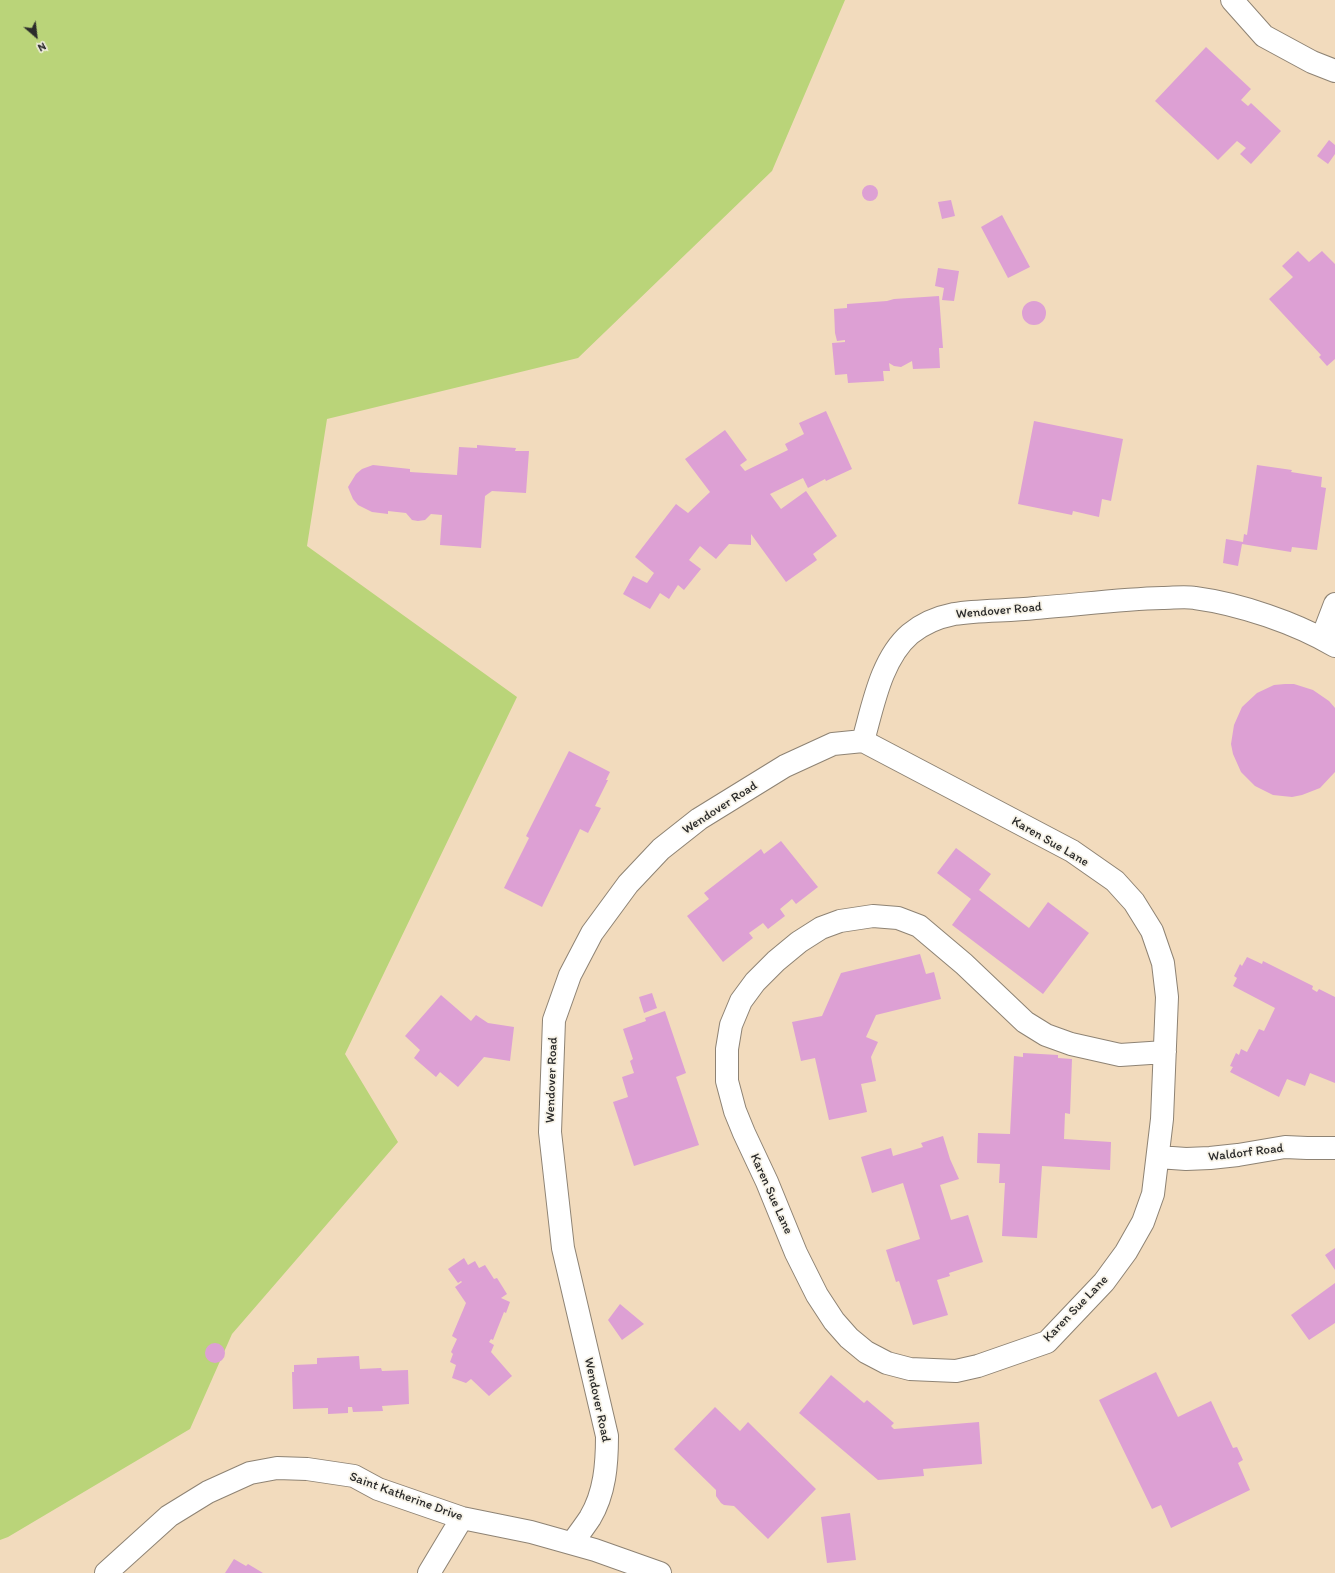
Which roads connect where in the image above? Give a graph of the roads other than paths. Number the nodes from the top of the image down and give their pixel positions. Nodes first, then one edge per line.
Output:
1 (1232, 0) edge
2 (1335, 71) edge
3 (1335, 604) edge
4 (1329, 642) edge
5 (862, 741) junction
6 (1165, 1052) junction
7 (1335, 1148) edge
8 (1158, 1157) junction
9 (462, 1518) junction
10 (572, 1543) junction
11 (106, 1573) edge
12 (429, 1573) edge
13 (660, 1573) edge

1 - 2 street
3 - 4 street
4 - 5 street, Wendover Road
5 - 6 street, Karen Sue Lane
5 - 10 street, Wendover Road
6 - 8 street, Karen Sue Lane
6 - 8 street, Karen Sue Lane
7 - 8 street, Waldorf Road
9 - 10 street, Saint Katherine Drive
9 - 11 street, Saint Katherine Drive
9 - 12 street
10 - 13 street, Saint Katherine Drive

